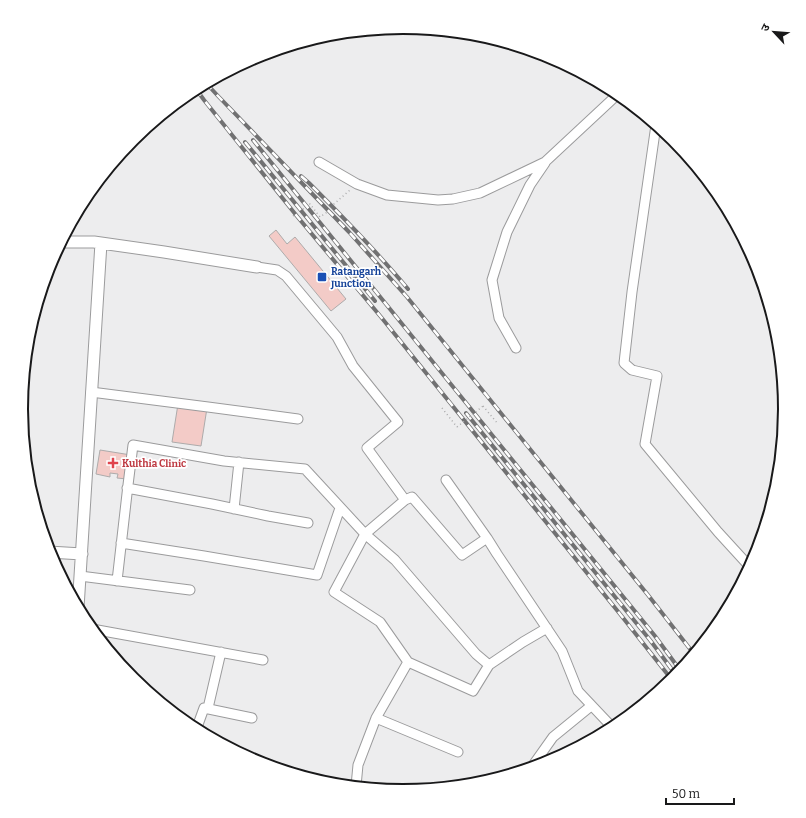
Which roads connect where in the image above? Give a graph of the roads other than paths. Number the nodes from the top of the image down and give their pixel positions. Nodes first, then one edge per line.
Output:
1 (613, 99) edge
2 (655, 132) edge
3 (319, 162) dead end
4 (545, 162) junction
5 (68, 242) edge
6 (101, 243) junction
7 (257, 267) joint
8 (516, 348) dead end
9 (91, 392) junction
10 (298, 419) dead end
11 (239, 462) junction
12 (446, 480) dead end
13 (127, 488) junction
14 (405, 500) junction
15 (340, 508) junction
16 (234, 509) junction
17 (308, 523) dead end
18 (364, 534) junction
19 (488, 538) junction
20 (121, 543) junction
21 (57, 552) edge
22 (82, 554) junction
23 (745, 562) edge
24 (80, 576) junction
25 (117, 581) junction
26 (190, 590) dead end
27 (79, 597) edge
28 (547, 628) junction
29 (100, 631) edge
30 (221, 652) junction
31 (262, 660) dead end
32 (408, 662) junction
33 (489, 665) junction
34 (592, 706) junction
35 (208, 708) junction
36 (252, 718) dead end
37 (376, 718) junction
38 (198, 723) edge
39 (608, 723) edge
40 (458, 752) dead end
41 (538, 759) edge
42 (356, 781) edge

1 - 4 street
2 - 23 street
3 - 4 street
4 - 8 street
5 - 6 street
6 - 7 street
6 - 9 street
7 - 14 street
9 - 10 street
9 - 22 street
11 - 13 street
11 - 15 street
11 - 16 street
12 - 19 street
13 - 16 street
13 - 20 street
14 - 18 street
14 - 19 street
15 - 18 street
15 - 20 street
16 - 17 street
18 - 32 street
18 - 33 street
19 - 28 street
20 - 25 street
21 - 22 street
22 - 24 street
24 - 25 street
24 - 27 street
25 - 26 street
28 - 33 street
28 - 34 street
29 - 30 street
30 - 31 street
30 - 35 street
32 - 33 street
32 - 37 street
34 - 39 street
34 - 41 street
35 - 36 street
35 - 38 street
37 - 40 street
37 - 42 street

